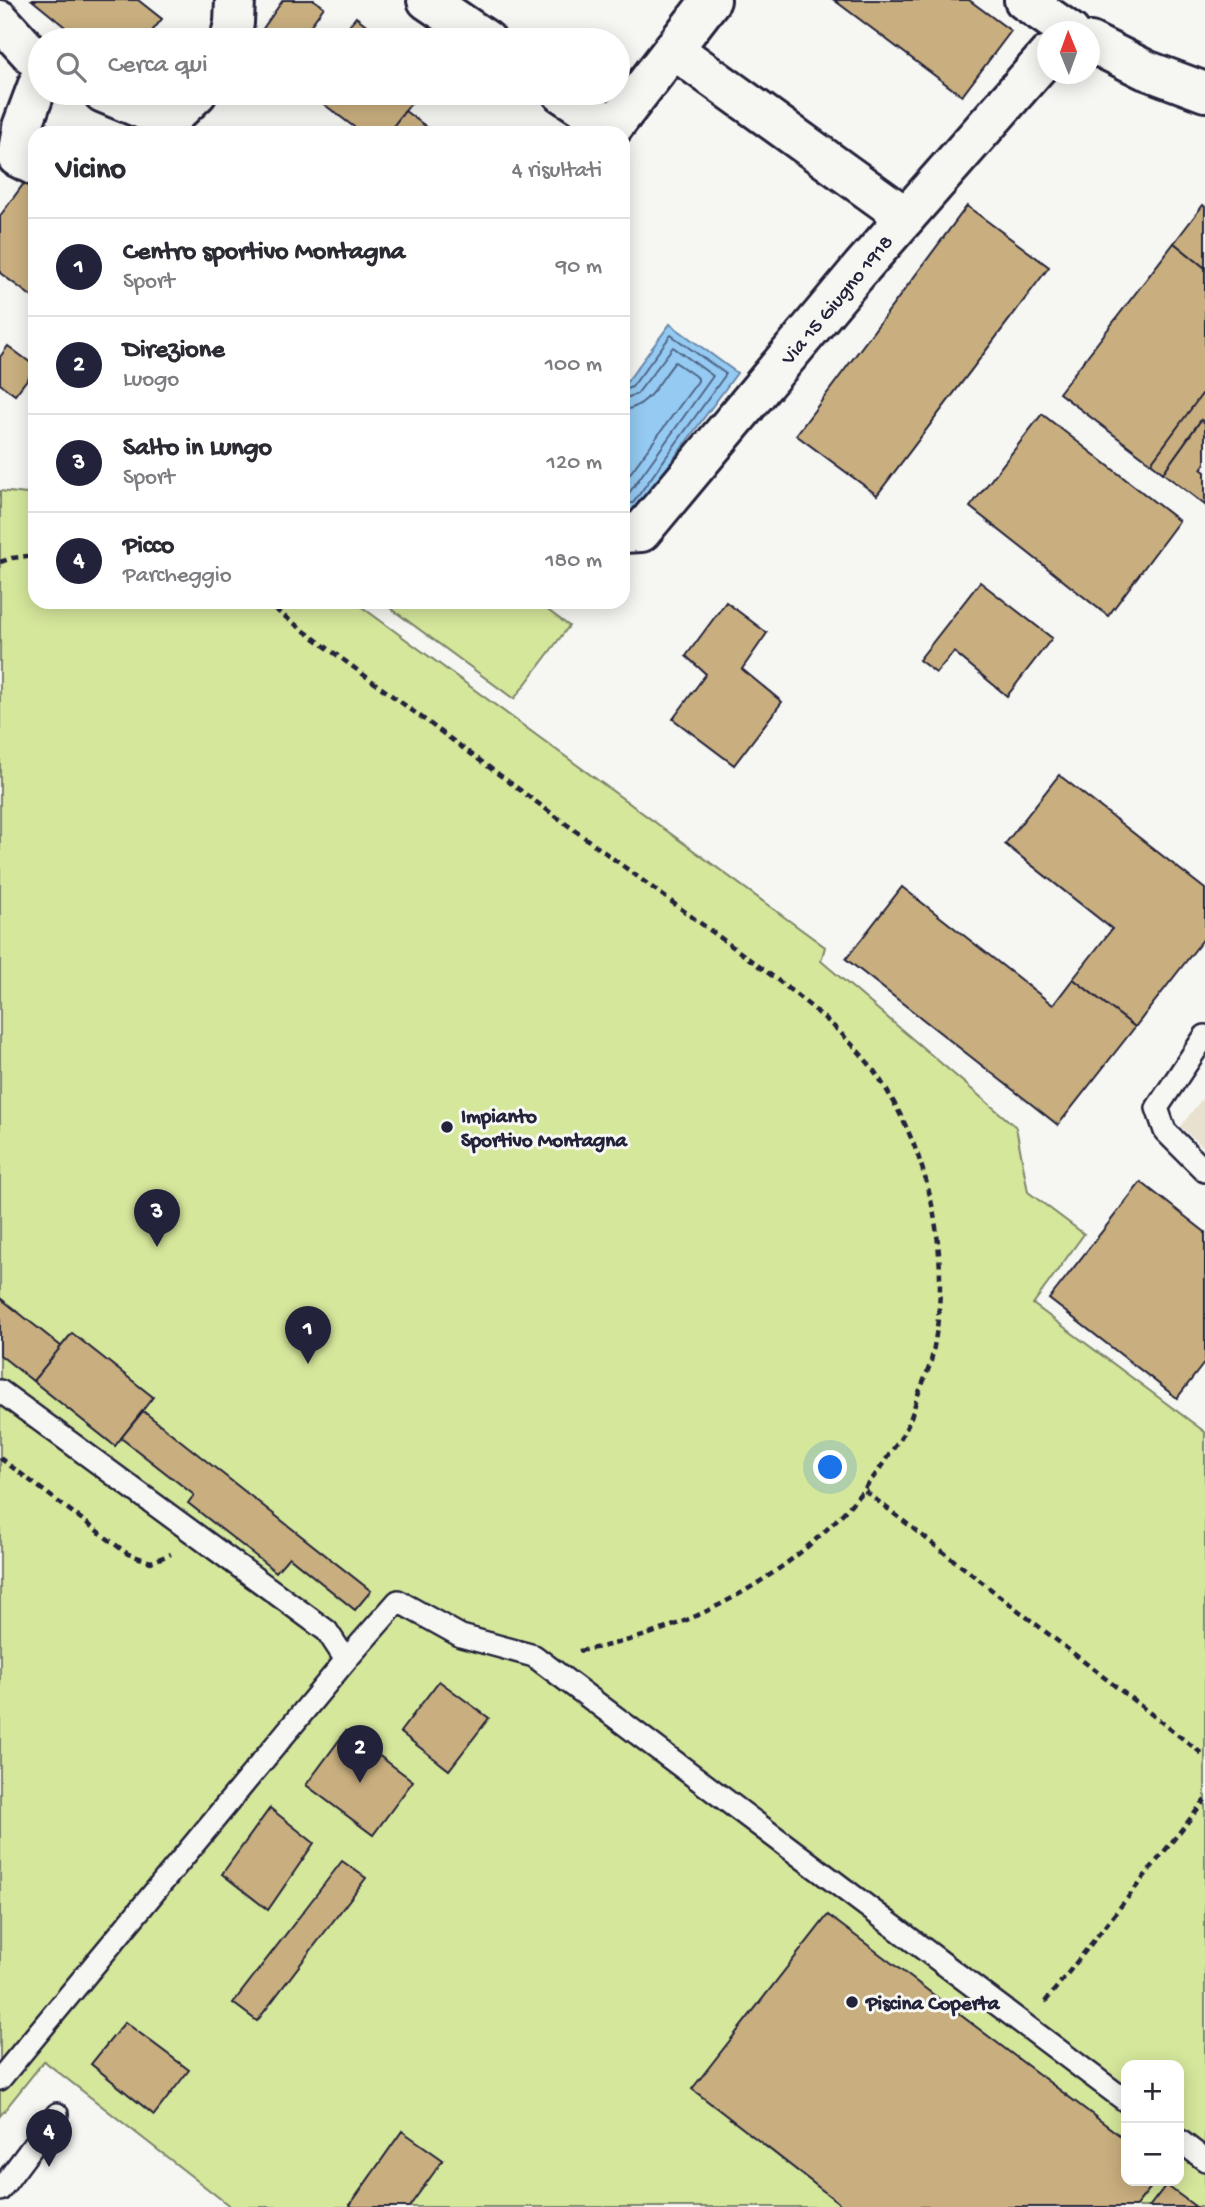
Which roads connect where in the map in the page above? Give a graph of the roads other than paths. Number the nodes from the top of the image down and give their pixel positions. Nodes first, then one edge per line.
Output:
1 (235, 0) edge
2 (427, 0) edge
3 (711, 0) edge
4 (1024, 0) edge
5 (0, 20) edge
6 (1054, 21) edge
7 (233, 28) edge
8 (468, 28) edge
9 (1100, 47) edge
10 (673, 49) junction
11 (28, 51) edge
12 (1037, 68) edge
13 (1205, 92) edge
14 (28, 95) edge
15 (30, 105) edge
16 (124, 105) edge
17 (184, 105) edge
18 (580, 105) edge
19 (630, 105) edge
20 (630, 105) edge
21 (162, 126) edge
22 (612, 126) edge
23 (614, 126) edge
24 (0, 137) edge
25 (28, 162) edge
26 (906, 217) junction
27 (630, 533) edge
28 (1205, 1036) edge
29 (1205, 1171) edge
30 (0, 1391) edge
31 (346, 1660) junction
32 (0, 2079) edge
33 (1121, 2097) edge
34 (57, 2115) dead end
35 (1184, 2144) edge
36 (1205, 2160) edge
37 (0, 2190) edge

1 - 7 street
2 - 8 street
3 - 10 street
4 - 6 street
5 - 11 street
9 - 13 street
10 - 19 street
10 - 26 street
12 - 26 street, Via 15 Giugno 1918
14 - 24 street
15 - 25 street
16 - 21 street
17 - 21 street
18 - 22 street
20 - 23 street
26 - 27 street, Via 15 Giugno 1918
28 - 29 lane
30 - 31 lane
31 - 32 lane
31 - 33 lane
34 - 37 lane
35 - 36 lane

